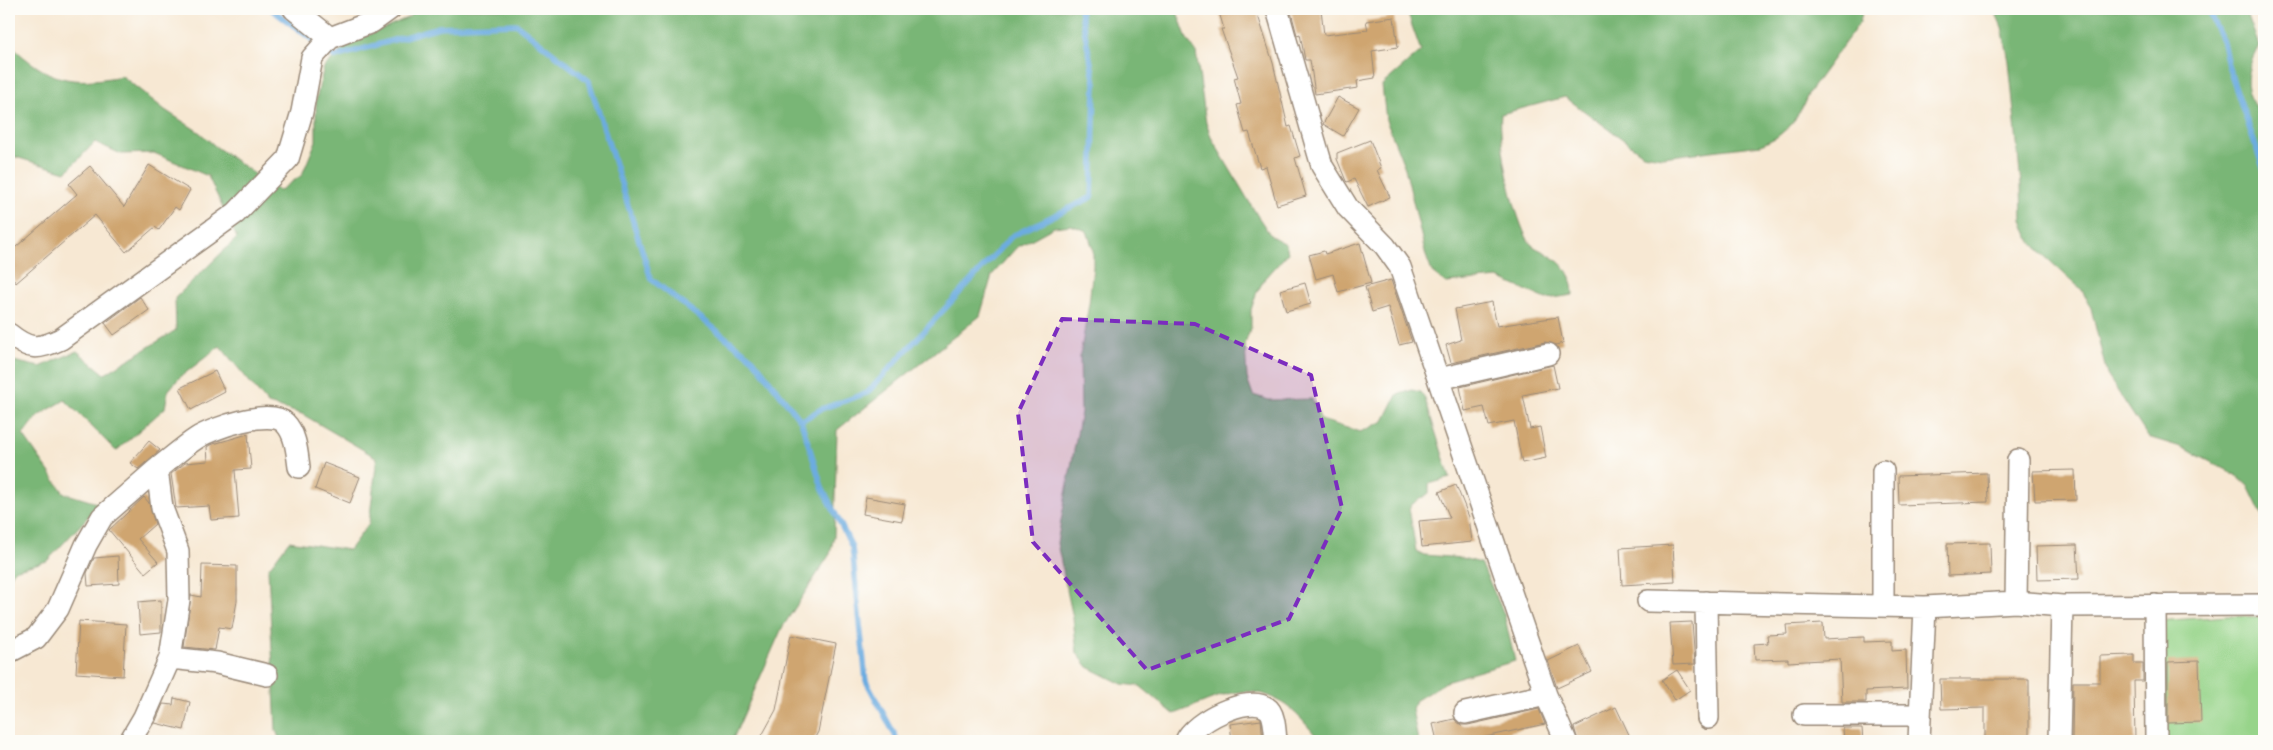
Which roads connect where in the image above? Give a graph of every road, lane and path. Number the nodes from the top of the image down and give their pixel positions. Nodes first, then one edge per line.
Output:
1 (294, 9) edge
2 (390, 9) edge
3 (1277, 9) edge
4 (322, 47) junction
5 (9, 334) edge
6 (1548, 354) dead end
7 (1439, 379) junction
8 (2018, 460) dead end
9 (299, 467) dead end
10 (157, 469) junction
11 (1883, 470) dead end
12 (1648, 601) dead end
13 (1706, 602) junction
14 (2016, 602) junction
15 (2155, 605) junction
16 (2264, 605) edge
17 (1883, 606) junction
18 (2062, 606) junction
19 (1925, 607) junction
20 (9, 652) edge
21 (170, 658) junction
22 (267, 674) dead end
23 (1546, 695) junction
24 (1465, 713) dead end
25 (1804, 715) dead end
26 (1919, 715) junction
27 (1708, 718) dead end
28 (130, 741) edge
29 (1186, 741) edge
30 (1276, 741) edge
31 (1566, 741) edge
32 (1919, 741) edge
33 (2059, 741) edge
34 (2156, 741) edge

1 - 4 street
2 - 4 street
3 - 7 street
4 - 5 street
6 - 7 street
7 - 23 street
8 - 14 street
9 - 10 street
10 - 20 street
10 - 21 street
11 - 17 street
12 - 13 street
13 - 17 street
13 - 27 street
14 - 18 street
14 - 19 street
15 - 16 street
15 - 18 street
15 - 34 street
17 - 19 street
18 - 33 street
19 - 26 street
21 - 22 street
21 - 28 street
23 - 24 street
23 - 31 street
25 - 26 street
26 - 32 street
29 - 30 street

